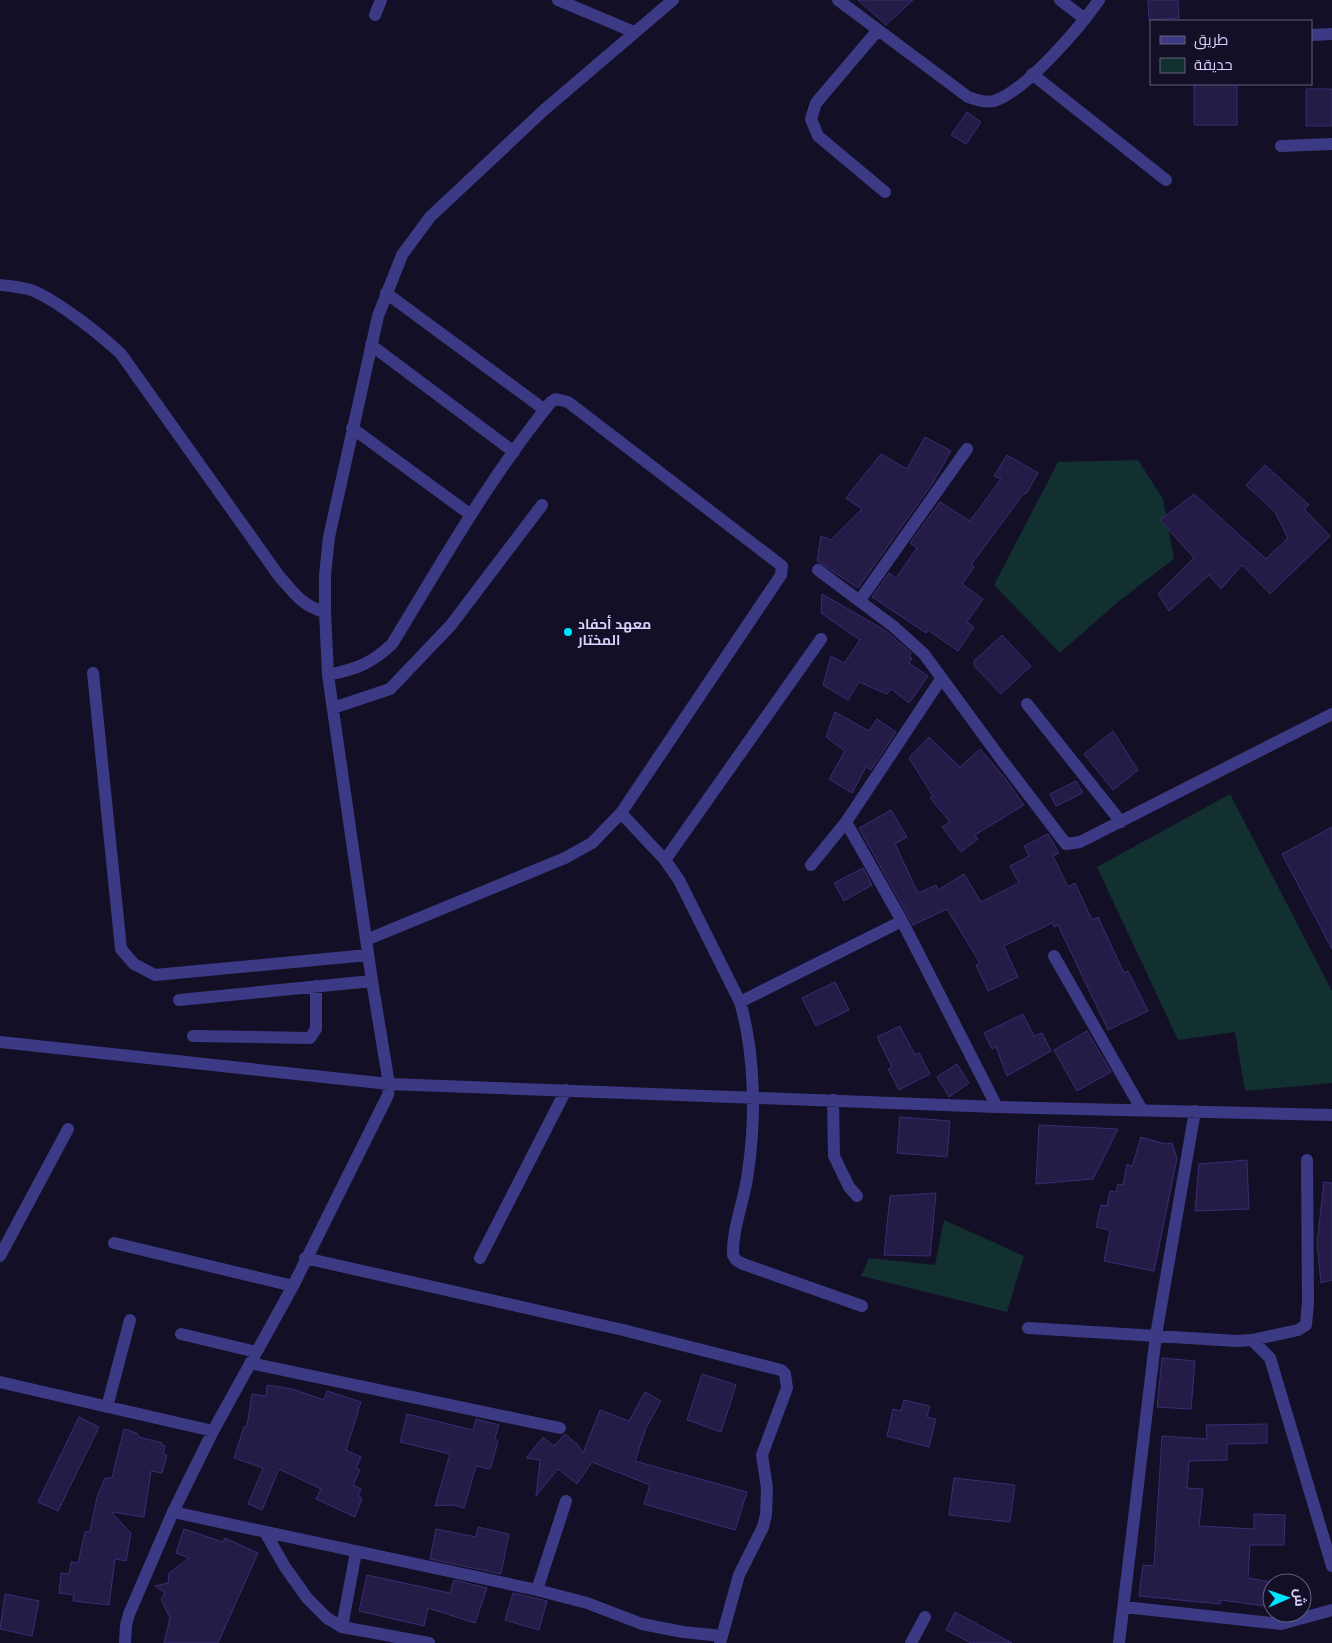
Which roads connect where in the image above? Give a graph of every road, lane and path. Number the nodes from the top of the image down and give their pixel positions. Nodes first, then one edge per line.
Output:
1 (381, 0) edge
2 (558, 0) edge
3 (673, 0) edge
4 (838, 0) edge
5 (1060, 0) edge
6 (1099, 0) edge
7 (375, 15) dead end
8 (1085, 19) junction
9 (878, 30) junction
10 (634, 32) junction
11 (1332, 34) edge
12 (1312, 35) edge
13 (1032, 74) junction
14 (1332, 144) edge
15 (1281, 146) dead end
16 (1166, 180) dead end
17 (885, 192) dead end
18 (0, 285) edge
19 (386, 293) junction
20 (371, 345) junction
21 (545, 410) junction
22 (352, 428) junction
23 (967, 449) dead end
24 (514, 452) junction
25 (542, 505) dead end
26 (471, 515) junction
27 (818, 570) dead end
28 (860, 600) junction
29 (325, 612) junction
30 (821, 639) dead end
31 (93, 673) dead end
32 (328, 674) junction
33 (942, 679) junction
34 (1027, 704) dead end
35 (333, 708) junction
36 (1332, 714) edge
37 (621, 813) junction
38 (846, 822) junction
39 (1121, 822) junction
40 (666, 860) junction
41 (811, 865) dead end
42 (902, 921) junction
43 (366, 940) junction
44 (368, 955) junction
45 (1054, 956) dead end
46 (372, 980) junction
47 (316, 986) junction
48 (179, 1000) dead end
49 (740, 1002) junction
50 (193, 1036) dead end
51 (0, 1042) edge
52 (389, 1084) junction
53 (566, 1090) junction
54 (752, 1097) junction
55 (833, 1100) junction
56 (997, 1108) junction
57 (1142, 1110) junction
58 (1195, 1111) junction
59 (1332, 1115) edge
60 (68, 1129) dead end
61 (1307, 1160) dead end
62 (857, 1196) dead end
63 (6, 1233) edge
64 (114, 1243) dead end
65 (0, 1256) edge
66 (305, 1258) junction
67 (480, 1258) dead end
68 (293, 1286) junction
69 (862, 1306) dead end
70 (130, 1320) dead end
71 (1028, 1328) dead end
72 (181, 1334) dead end
73 (1156, 1336) junction
74 (1252, 1340) junction
75 (253, 1358) junction
76 (0, 1382) edge
77 (107, 1407) junction
78 (560, 1428) dead end
79 (213, 1431) junction
80 (566, 1502) dead end
81 (173, 1512) junction
82 (265, 1532) junction
83 (356, 1552) junction
84 (1332, 1566) edge
85 (538, 1590) junction
86 (1124, 1607) junction
87 (1332, 1610) edge
88 (925, 1617) dead end
89 (342, 1627) junction
90 (721, 1640) edge
91 (125, 1643) edge
92 (429, 1643) edge
93 (911, 1643) edge
94 (1119, 1643) edge

1 - 7 street
2 - 10 street
3 - 10 street
4 - 9 street
5 - 8 street
6 - 8 street
8 - 13 street
9 - 13 street
9 - 17 street
10 - 19 street
11 - 12 street
13 - 16 street
14 - 15 street
18 - 29 street
19 - 20 street
19 - 21 street
20 - 22 street
20 - 24 street
21 - 24 street
21 - 37 street
22 - 26 street
22 - 29 street
23 - 28 street
24 - 26 street
25 - 35 street
26 - 32 street
27 - 28 street
28 - 33 street
29 - 32 street
30 - 40 street
31 - 44 street
32 - 35 street
33 - 38 street
33 - 39 street
34 - 39 street
35 - 43 street
36 - 39 street
37 - 40 street
37 - 43 street
38 - 41 street
38 - 42 street
40 - 49 street
42 - 49 street
42 - 56 street
43 - 44 street
44 - 46 street
45 - 57 street
46 - 47 street
46 - 52 street
47 - 48 street
47 - 50 street
49 - 54 street
51 - 52 street
52 - 53 street
52 - 66 street
53 - 54 street
53 - 67 street
54 - 55 street
54 - 69 street
55 - 56 street
55 - 62 street
56 - 57 street
57 - 58 street
58 - 59 street
58 - 73 street
60 - 63 street
61 - 74 street
63 - 65 street
64 - 68 street
66 - 68 street
66 - 90 street
68 - 75 street
70 - 77 street
71 - 73 street
72 - 75 street
73 - 74 street
73 - 86 street
74 - 84 street
75 - 78 street
75 - 79 street
76 - 77 street
77 - 79 street
79 - 81 street
80 - 85 street
81 - 82 street
81 - 91 street
82 - 83 street
82 - 89 street
83 - 85 street
83 - 89 street
85 - 90 street
86 - 87 street
86 - 94 street
88 - 93 street
89 - 92 street

